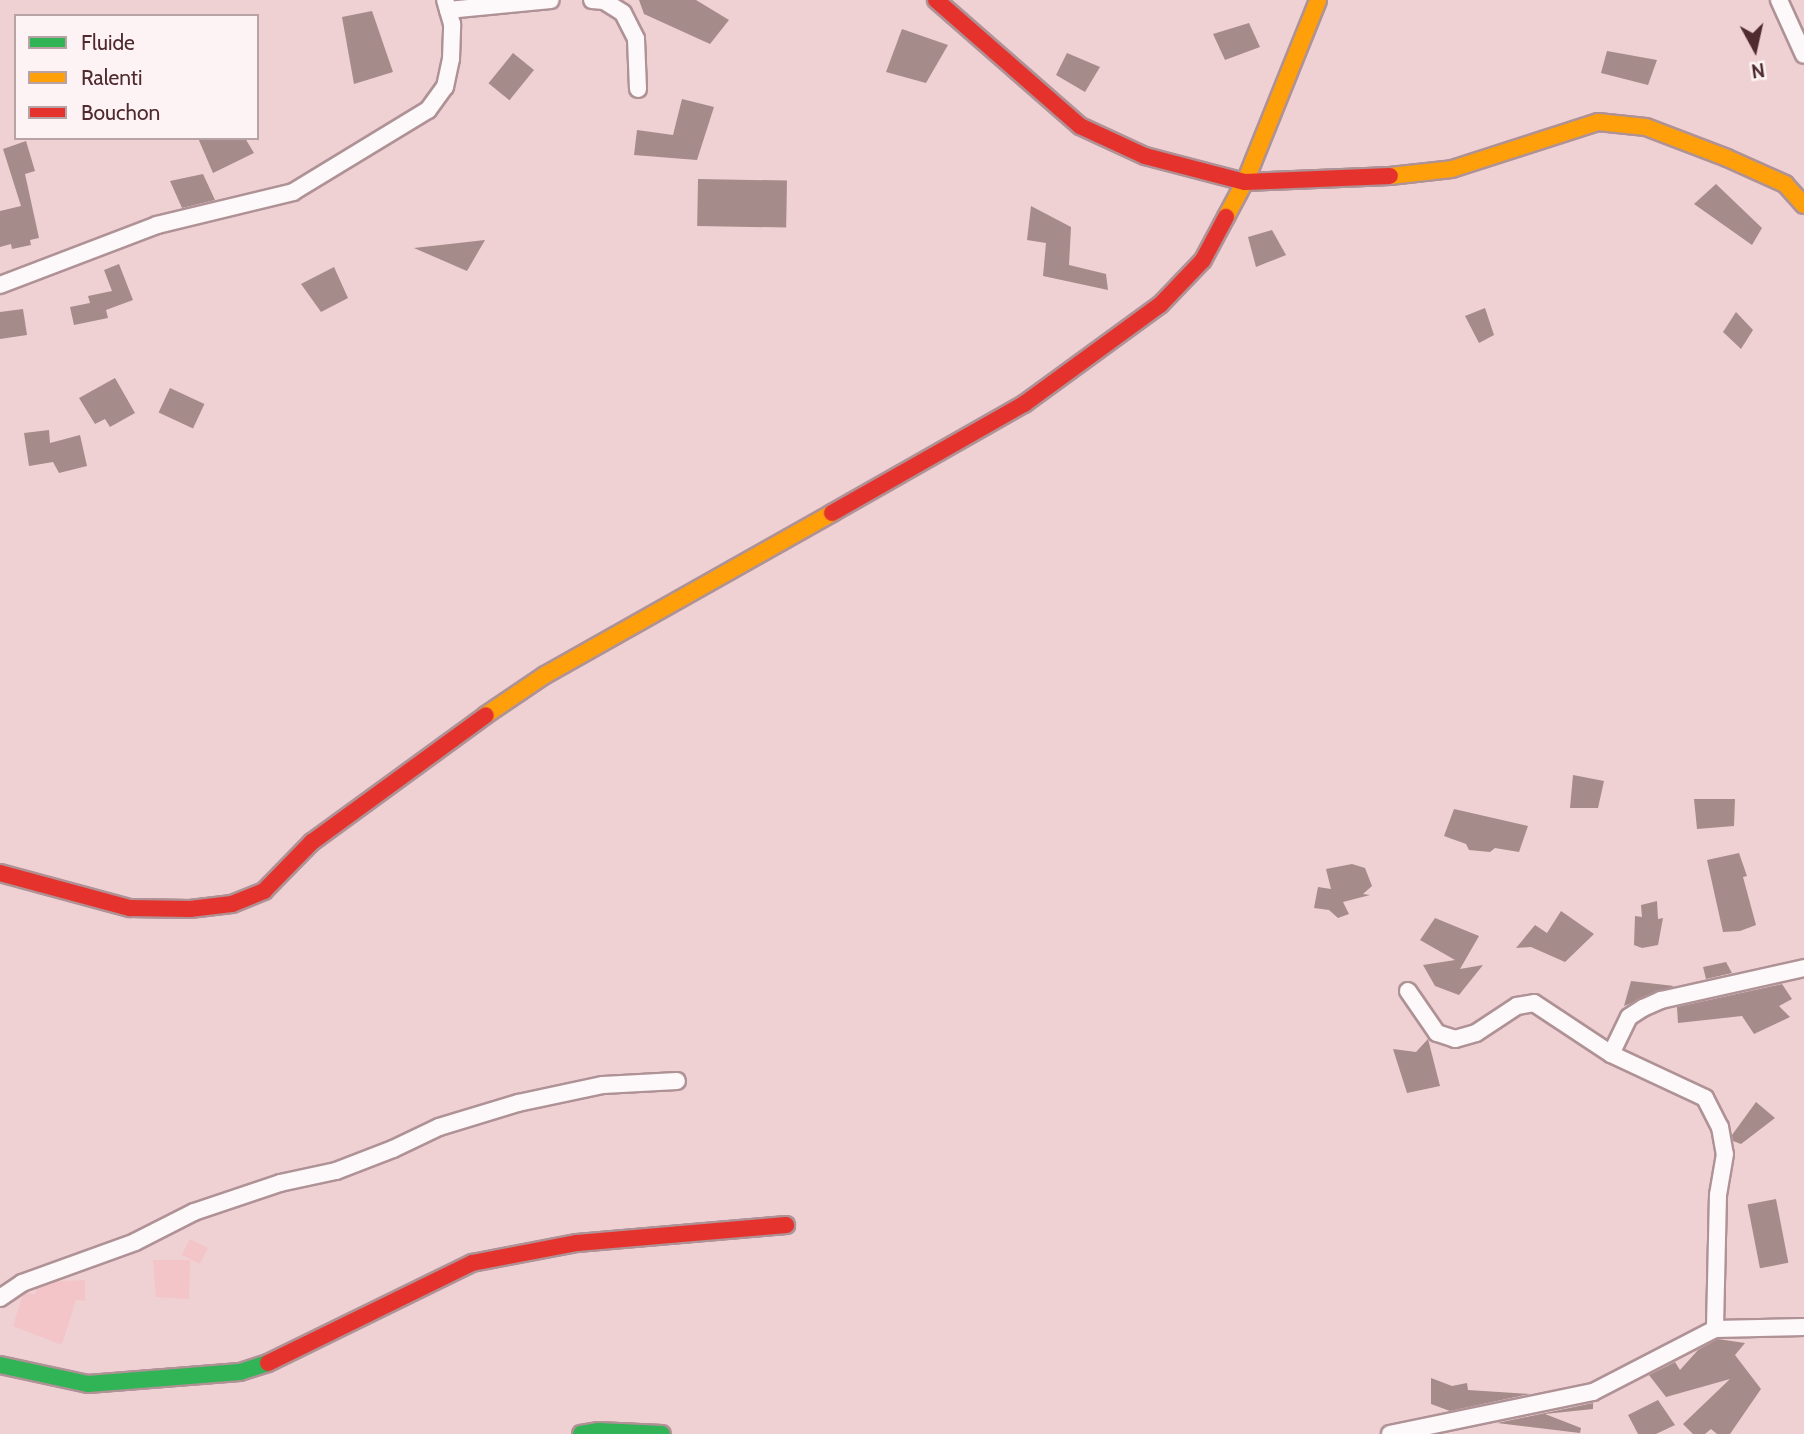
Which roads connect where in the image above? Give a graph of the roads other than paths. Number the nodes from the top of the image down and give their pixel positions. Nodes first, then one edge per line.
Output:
1 (551, 0) edge
2 (592, 0) edge
3 (936, 0) edge
4 (1318, 0) edge
5 (1779, 0) edge
6 (446, 5) edge
7 (1804, 55) edge
8 (638, 89) dead end
9 (1245, 181) junction
10 (1804, 205) edge
11 (0, 285) edge
12 (0, 873) edge
13 (1804, 968) edge
14 (1408, 991) dead end
15 (1611, 1054) junction
16 (677, 1081) dead end
17 (786, 1225) dead end
18 (0, 1298) edge
19 (1804, 1327) edge
20 (1714, 1329) junction
21 (0, 1365) edge
22 (1435, 1428) edge
23 (581, 1434) edge
24 (662, 1434) edge
25 (1391, 1434) edge

1 - 6 street
2 - 8 street
3 - 9 street
4 - 9 street
5 - 7 street
6 - 11 street
9 - 10 street
9 - 12 street
13 - 15 street
14 - 15 street
15 - 20 street
16 - 18 street
17 - 21 street
19 - 20 street
20 - 22 street
22 - 25 street
23 - 24 street

